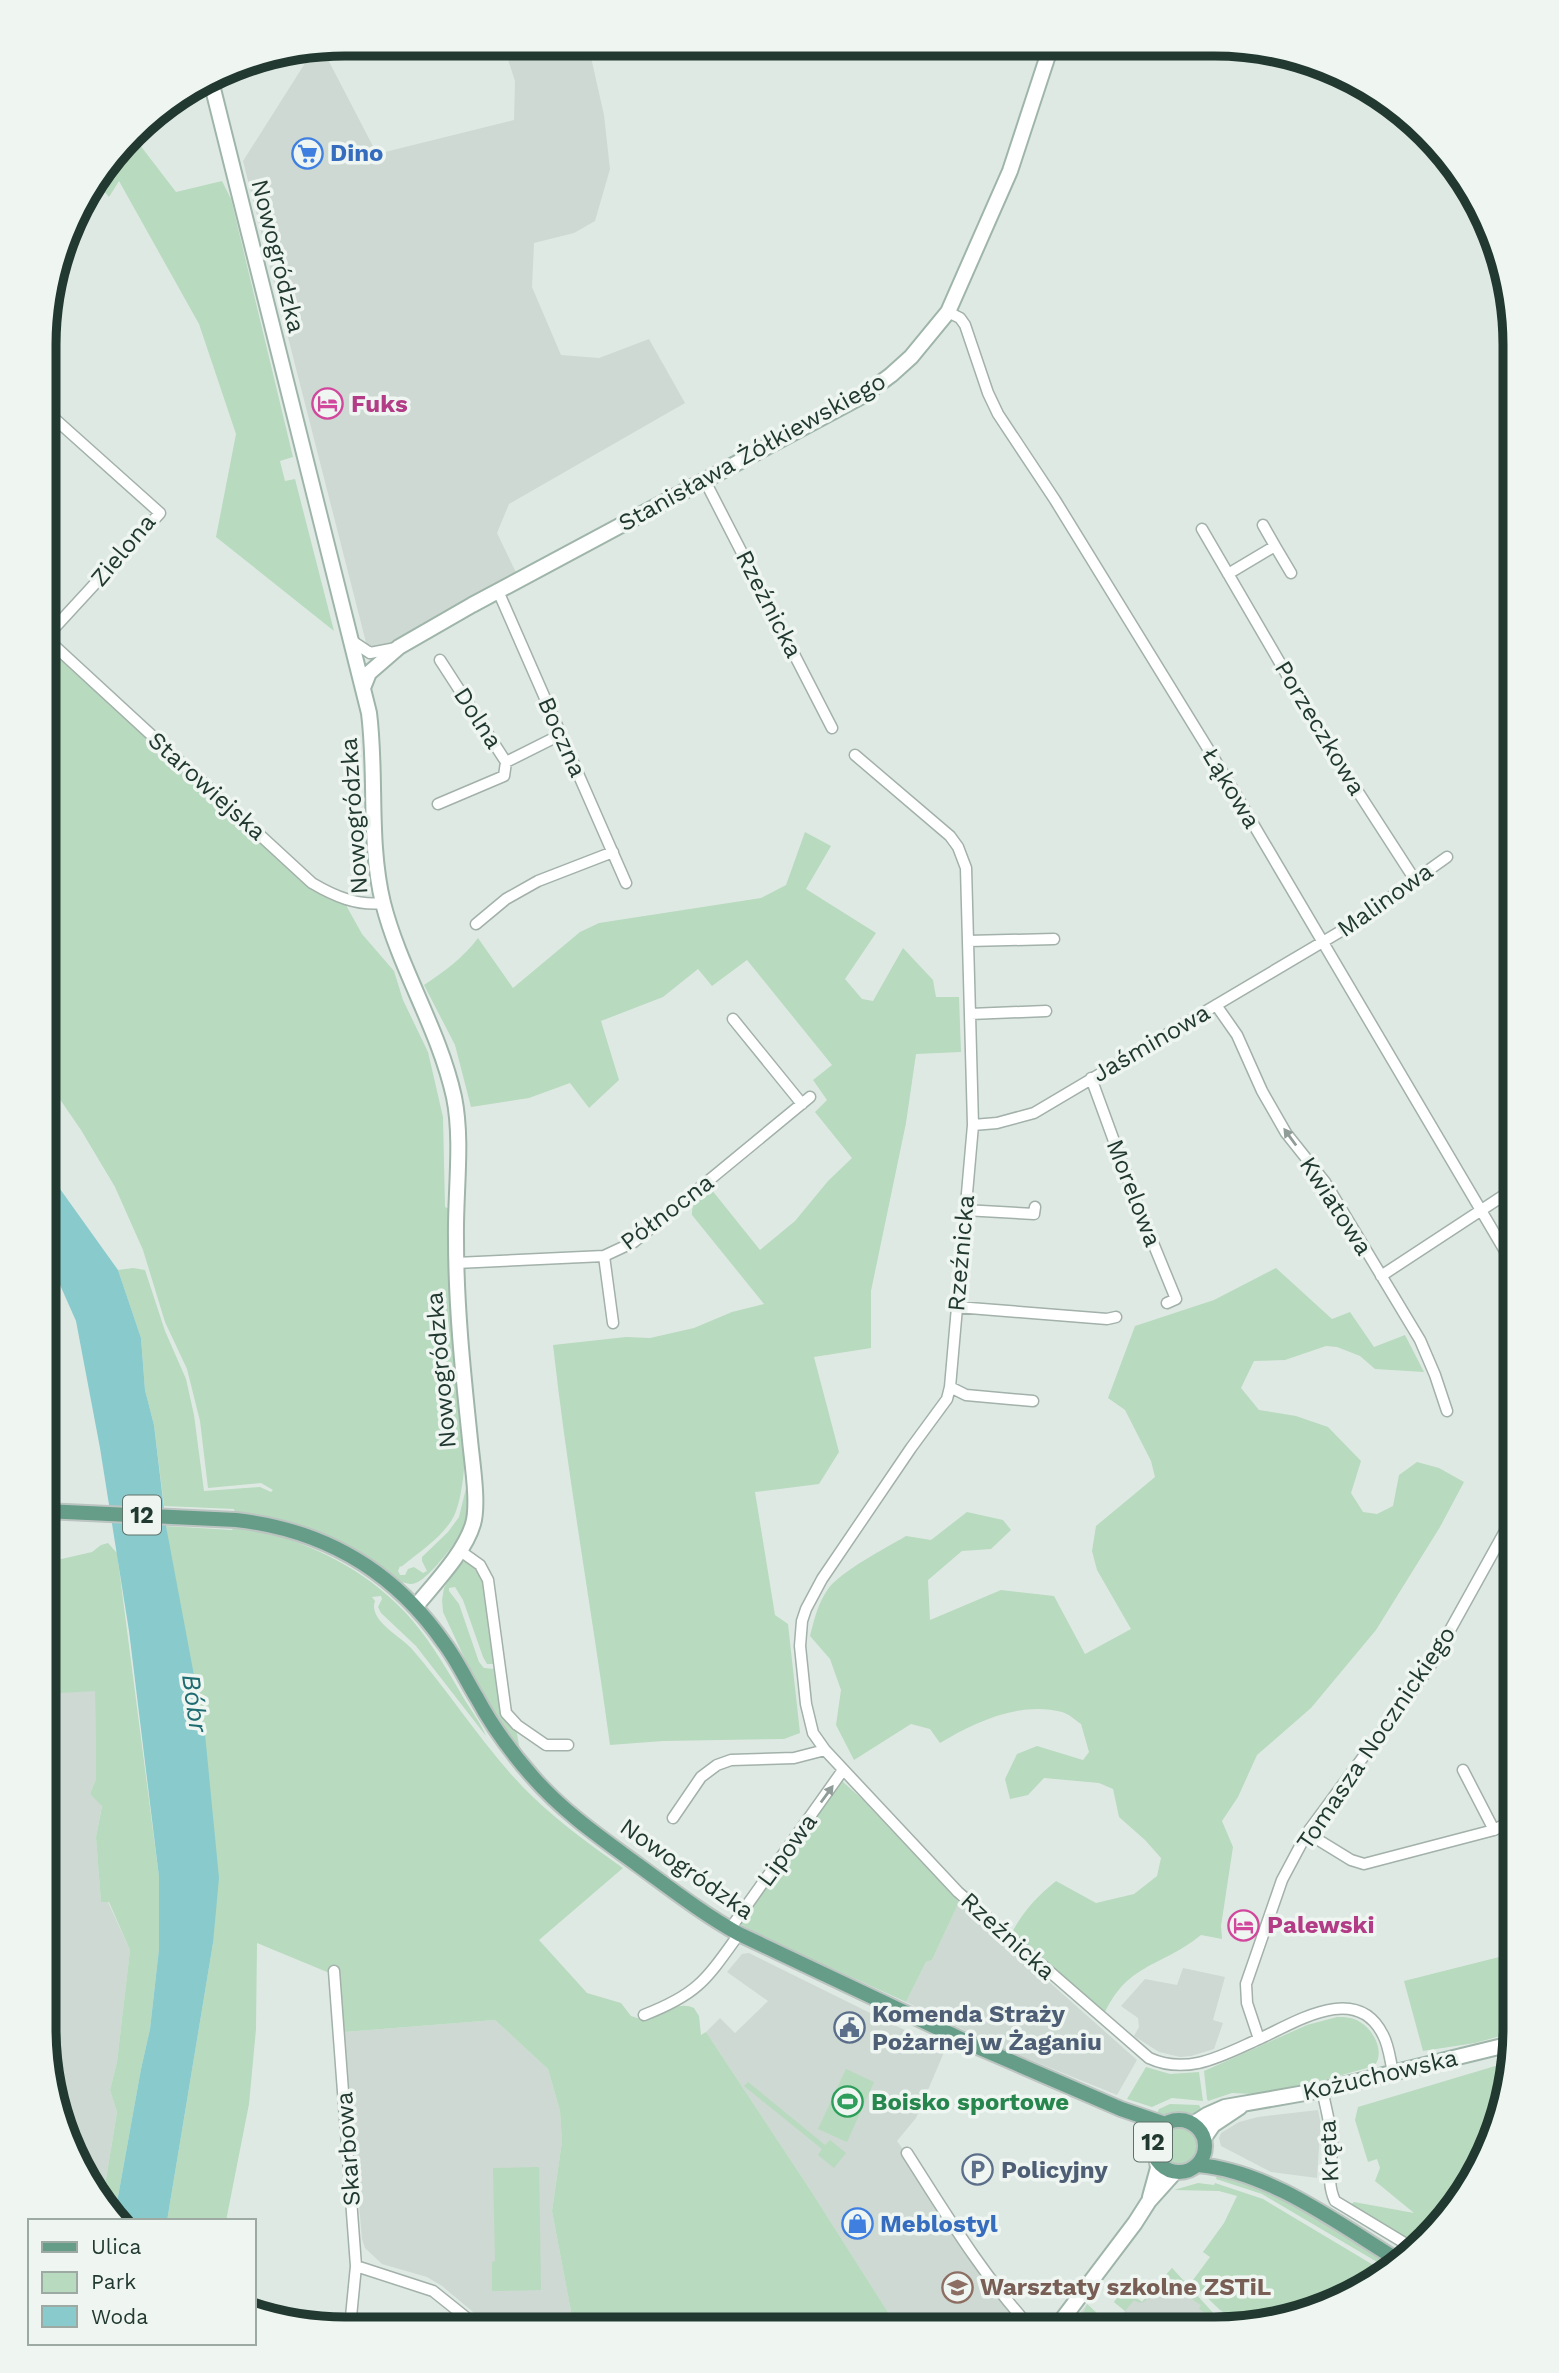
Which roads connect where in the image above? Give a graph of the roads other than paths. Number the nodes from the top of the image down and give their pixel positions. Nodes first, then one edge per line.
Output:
1 (1048, 56) edge
2 (213, 88) edge
3 (948, 312) junction
4 (56, 420) edge
5 (705, 481) junction
6 (1263, 525) dead end
7 (1202, 529) dead end
8 (1275, 546) junction
9 (1291, 573) dead end
10 (1228, 574) junction
11 (498, 591) junction
12 (56, 627) edge
13 (352, 640) junction
14 (56, 647) edge
15 (399, 647) junction
16 (440, 660) dead end
17 (363, 688) junction
18 (832, 728) dead end
19 (560, 735) junction
20 (855, 755) dead end
21 (506, 762) junction
22 (438, 804) dead end
23 (613, 852) junction
24 (1447, 857) dead end
25 (1415, 880) junction
26 (626, 883) dead end
27 (383, 903) junction
28 (476, 924) dead end
29 (1054, 939) dead end
30 (968, 941) junction
31 (1323, 942) junction
32 (1216, 1005) junction
33 (1046, 1011) dead end
34 (970, 1014) junction
35 (733, 1019) dead end
36 (1091, 1077) junction
37 (973, 1125) junction
38 (1503, 1196) edge
39 (1035, 1207) dead end
40 (964, 1210) junction
41 (1480, 1212) junction
42 (1503, 1249) edge
43 (604, 1256) junction
44 (456, 1263) junction
45 (1381, 1276) junction
46 (1167, 1303) dead end
47 (957, 1307) junction
48 (1116, 1317) dead end
49 (613, 1322) dead end
50 (950, 1387) junction
51 (1033, 1401) dead end
52 (1447, 1411) dead end
53 (56, 1511) edge
54 (1503, 1535) edge
55 (459, 1550) junction
56 (416, 1606) junction
57 (568, 1745) dead end
58 (825, 1750) junction
59 (844, 1770) junction
60 (1463, 1770) dead end
61 (673, 1818) dead end
62 (1503, 1825) edge
63 (1494, 1830) junction
64 (1307, 1833) junction
65 (734, 1932) junction
66 (334, 1971) dead end
67 (644, 2015) dead end
68 (1259, 2039) junction
69 (1502, 2046) edge
70 (1393, 2072) junction
71 (1322, 2090) junction
72 (1244, 2105) junction
73 (1121, 2109) junction
74 (1165, 2124) junction
75 (1193, 2124) junction
76 (1153, 2143) junction
77 (1205, 2144) junction
78 (907, 2154) dead end
79 (1157, 2161) junction
80 (1198, 2165) junction
81 (1175, 2172) junction
82 (1243, 2174) junction
83 (1149, 2201) junction
84 (1405, 2244) edge
85 (1391, 2256) edge
86 (356, 2266) junction
87 (351, 2317) edge
88 (466, 2317) edge
89 (1021, 2317) edge
90 (1064, 2317) edge

1 - 3 main road, Stanisława Żółkiewskiego
2 - 13 main road, Nowogródzka
3 - 5 main road, Stanisława Żółkiewskiego
3 - 31 street, Łąkowa
4 - 12 street, Zielona
5 - 11 main road, Stanisława Żółkiewskiego
5 - 18 street, Rzeźnicka
6 - 8 street
7 - 10 street, Porzeczkowa
8 - 9 street
8 - 10 street
10 - 25 street, Porzeczkowa
11 - 15 main road, Stanisława Żółkiewskiego
11 - 19 street, Boczna
13 - 15 street, Stanisława Żółkiewskiego
13 - 17 main road, Nowogródzka
14 - 27 street, Starowiejska
15 - 17 main road, Stanisława Żółkiewskiego
16 - 21 street, Dolna
17 - 27 main road, Nowogródzka
19 - 21 street, Dolna
19 - 23 street, Boczna
20 - 30 street, Rzeźnicka
21 - 22 street
23 - 26 street, Boczna
23 - 28 street
24 - 25 street, Malinowa
25 - 31 street, Malinowa
27 - 44 main road, Nowogródzka
29 - 30 street
30 - 34 street, Rzeźnicka
31 - 32 street, Jaśminowa
31 - 41 street, Łąkowa
32 - 36 street, Jaśminowa
45 -> 32 street, Kwiatowa
33 - 34 street
34 - 37 street, Rzeźnicka
35 - 43 street, Północna
36 - 37 street, Jaśminowa
36 - 46 street, Morelowa
37 - 40 street, Rzeźnicka
38 - 41 street
39 - 40 street
40 - 47 street, Rzeźnicka
41 - 42 street, Łąkowa
41 - 45 street
43 - 44 street, Północna
43 - 49 street
44 - 55 main road, Nowogródzka
45 - 52 street, Kwiatowa
47 - 48 street
47 - 50 street, Rzeźnicka
50 - 51 street
50 - 58 street, Rzeźnicka
53 - 56 main road, 12
54 - 64 street, Tomasza Nocznickiego
55 - 56 main road, Nowogródzka
55 - 57 street
56 - 65 main road, Nowogródzka / 12
58 - 59 street, Rzeźnicka
58 - 61 street
65 -> 59 street, Lipowa
59 - 68 street, Rzeźnicka
60 - 63 street
62 - 63 street
63 - 64 street
64 - 68 street, Tomasza Nocznickiego
65 - 67 street, Lipowa
65 - 73 main road, Nowogródzka / 12
66 - 86 street, Skarbowa
68 - 70 street
69 - 70 main road, Kożuchowska
70 - 71 main road, Kożuchowska
71 - 72 main road, Kożuchowska
71 - 84 street, Kręta
72 - 75 main road, Kożuchowska
72 - 77 main road, Kożuchowska
73 - 74 main road, Nowogródzka / 12
73 - 76 main road, Nowogródzka / 12
74 - 75 main road, 12
74 - 76 main road, 12
75 - 77 main road, 12
76 - 79 main road, 12
77 - 80 main road, 12
77 - 82 main road, 12
78 - 89 street
79 - 81 main road, 12
79 - 83 main road
80 - 81 main road, 12
80 - 82 main road, 12
81 - 83 main road
82 - 85 main road, 12
83 - 90 main road
86 - 87 street, Skarbowa
86 - 88 street

